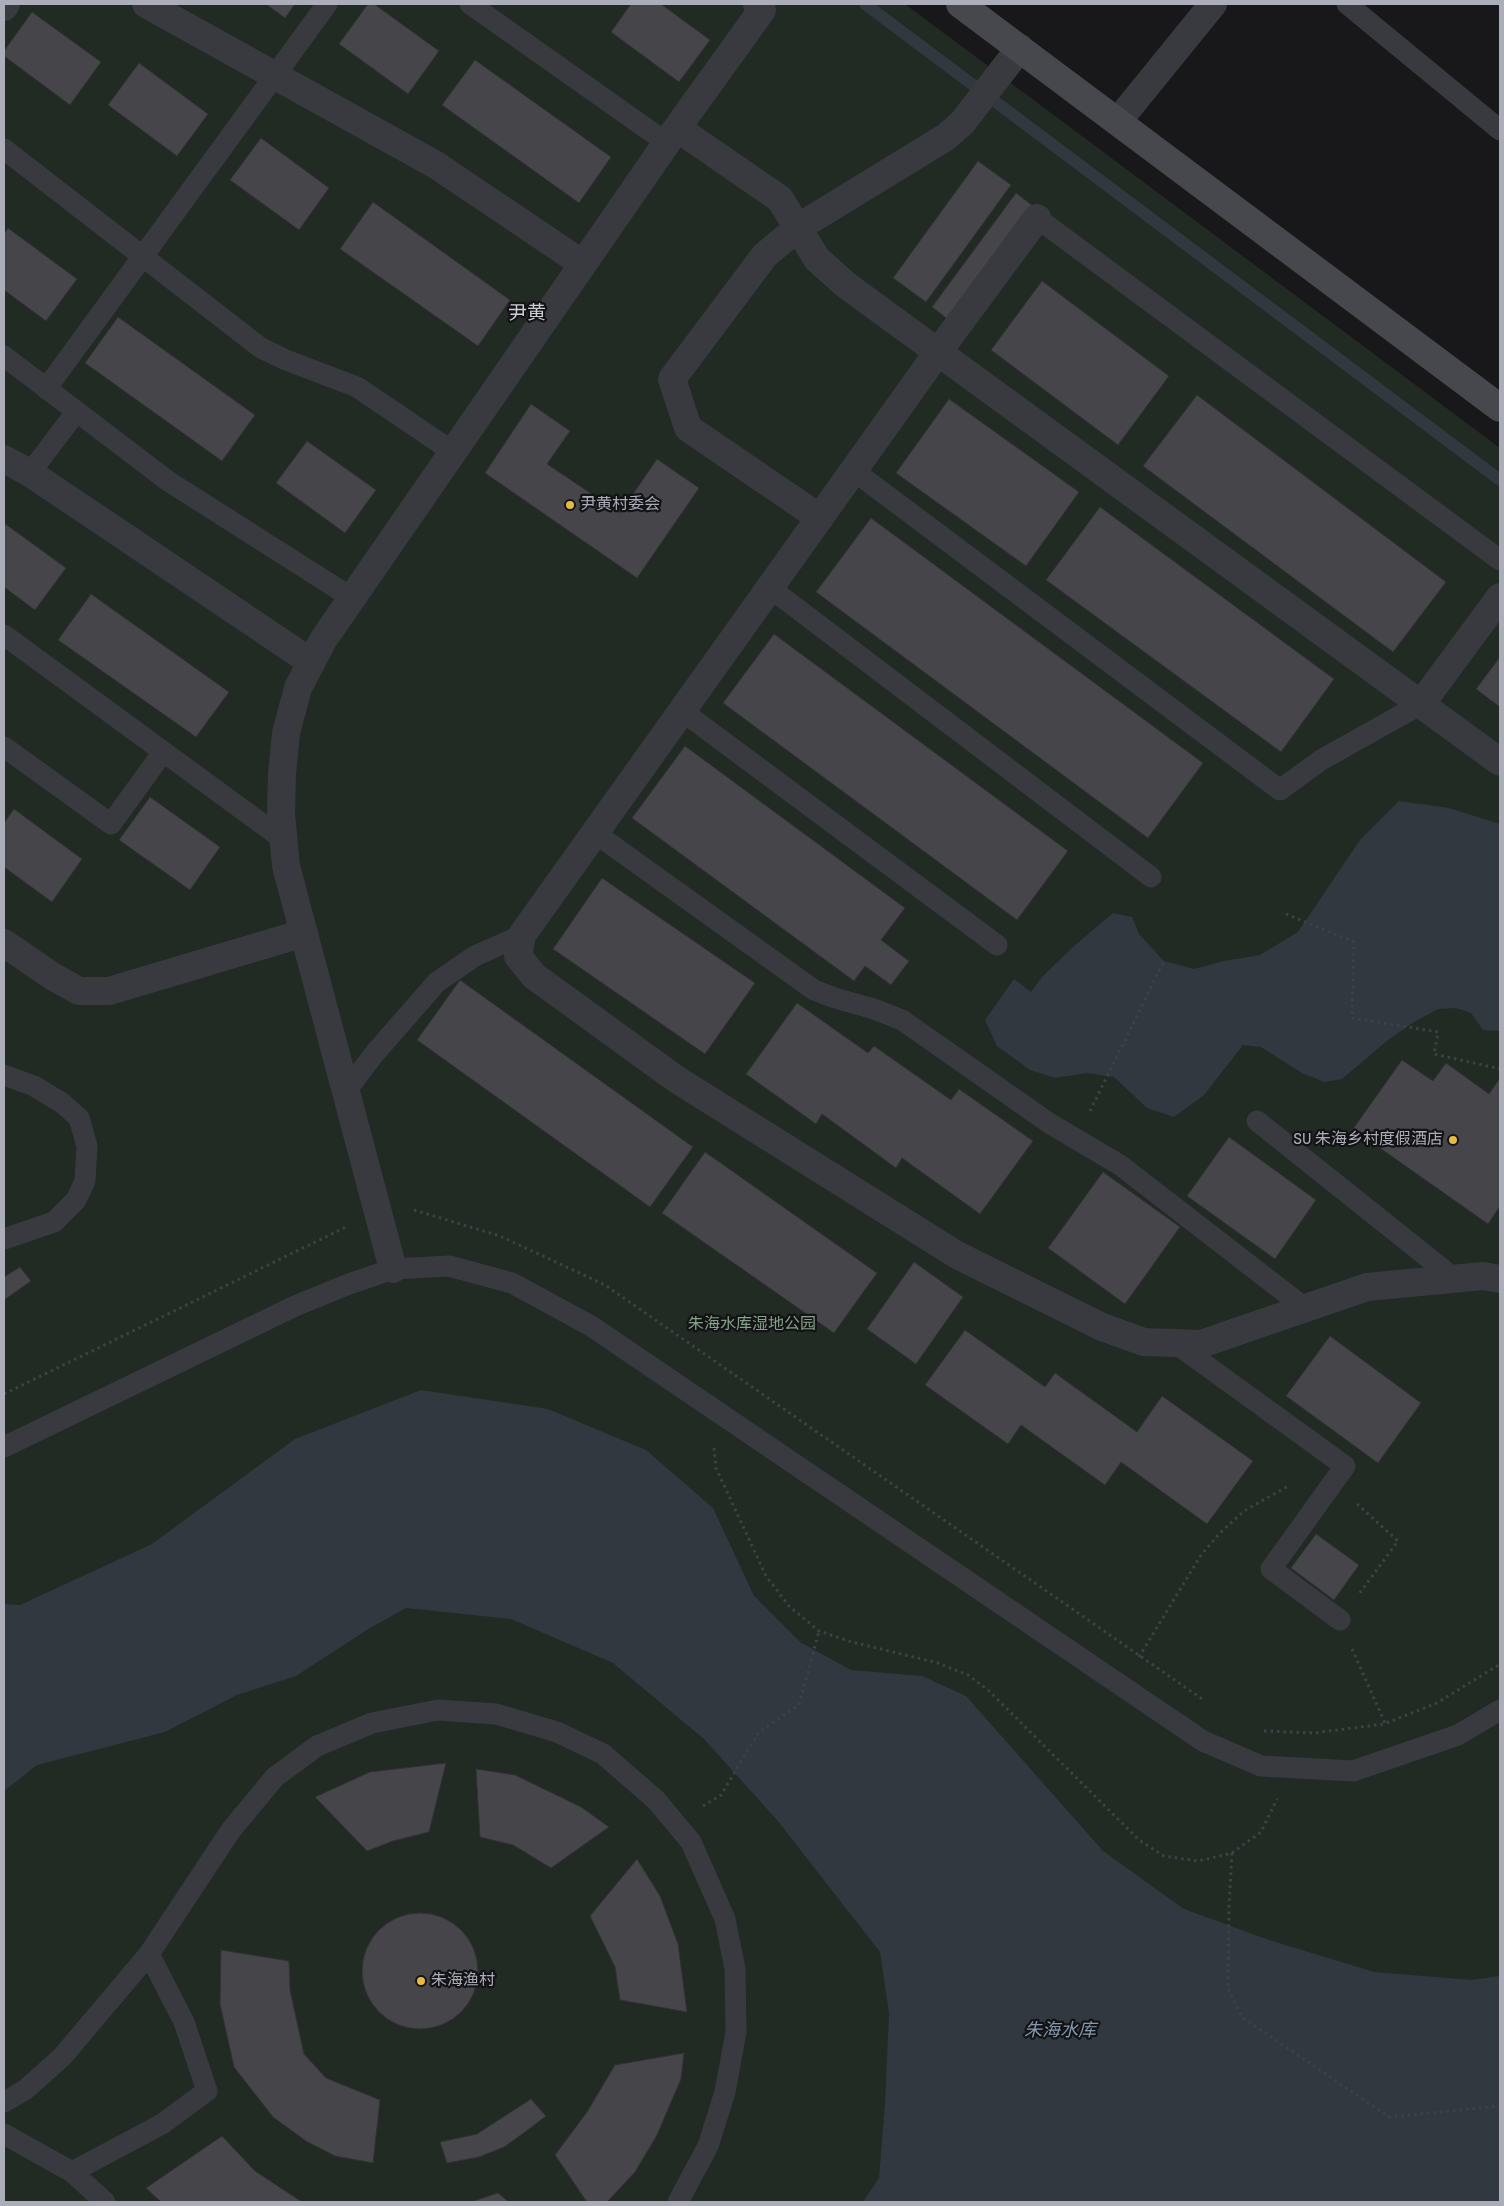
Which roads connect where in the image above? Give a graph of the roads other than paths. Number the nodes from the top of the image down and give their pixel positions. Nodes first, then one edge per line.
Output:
1 (6, 4) edge
2 (146, 4) edge
3 (327, 4) edge
4 (470, 4) edge
5 (757, 4) edge
6 (960, 4) edge
7 (1213, 4) edge
8 (1347, 4) edge
9 (4, 7) edge
10 (1020, 48) junction
11 (274, 75) junction
12 (1118, 121) junction
13 (1500, 130) edge
14 (672, 136) junction
15 (4, 149) edge
16 (1037, 218) joint
17 (799, 227) junction
18 (143, 256) junction
19 (583, 264) junction
20 (938, 352) junction
21 (4, 356) edge
22 (46, 389) junction
23 (1500, 408) edge
24 (76, 412) junction
25 (453, 452) junction
26 (4, 458) edge
27 (854, 471) junction
28 (30, 473) junction
29 (820, 518) junction
30 (1500, 560) edge
31 (770, 588) junction
32 (352, 598) junction
33 (1500, 598) edge
34 (4, 635) edge
35 (311, 662) junction
36 (1421, 704) junction
37 (682, 711) junction
38 (4, 747) edge
39 (163, 752) junction
40 (1500, 762) edge
41 (595, 833) junction
42 (284, 840) junction
43 (1151, 877) dead end
44 (304, 932) junction
45 (522, 934) junction
46 (4, 943) edge
47 (997, 945) dead end
48 (4, 1075) edge
49 (346, 1091) junction
50 (1257, 1121) dead end
51 (4, 1240) edge
52 (393, 1269) junction
53 (1455, 1279) junction
54 (1500, 1279) edge
55 (1305, 1308) junction
56 (1175, 1343) junction
57 (4, 1447) edge
58 (1340, 1620) dead end
59 (1500, 1710) edge
60 (150, 1954) junction
61 (4, 2102) edge
62 (4, 2134) edge
63 (72, 2172) junction
64 (105, 2202) edge
65 (678, 2202) edge

1 - 9 street
2 - 11 street
3 - 11 lane
4 - 14 lane
5 - 14 street
6 - 10 street
7 - 12 street
8 - 13 lane
10 - 12 street
10 - 17 street
11 - 18 lane
11 - 19 street
12 - 23 street
14 - 17 street
14 - 19 street
15 - 18 lane
16 - 20 street
16 - 30 lane
17 - 20 street
17 - 29 street
18 - 22 lane
18 - 25 lane
19 - 25 street
20 - 27 street
20 - 36 street
21 - 22 lane
22 - 24 lane
24 - 28 lane
24 - 32 lane
25 - 32 street
26 - 28 street
27 - 29 street
27 - 36 lane
28 - 35 street
29 - 31 street
31 - 37 street
31 - 43 lane
32 - 35 street
33 - 36 street
34 - 39 lane
35 - 42 street
36 - 40 street
37 - 41 street
37 - 47 lane
38 - 39 lane
39 - 42 lane
41 - 45 street
41 - 55 lane
42 - 44 street
44 - 46 street
44 - 49 street
45 - 49 lane
45 - 56 street
48 - 51 lane
49 - 52 street
50 - 53 lane
52 - 57 lane
52 - 59 lane
53 - 54 street
53 - 55 street
55 - 56 street
56 - 58 lane
60 - 61 lane
60 - 63 lane
60 - 65 lane
62 - 63 lane
63 - 64 lane

